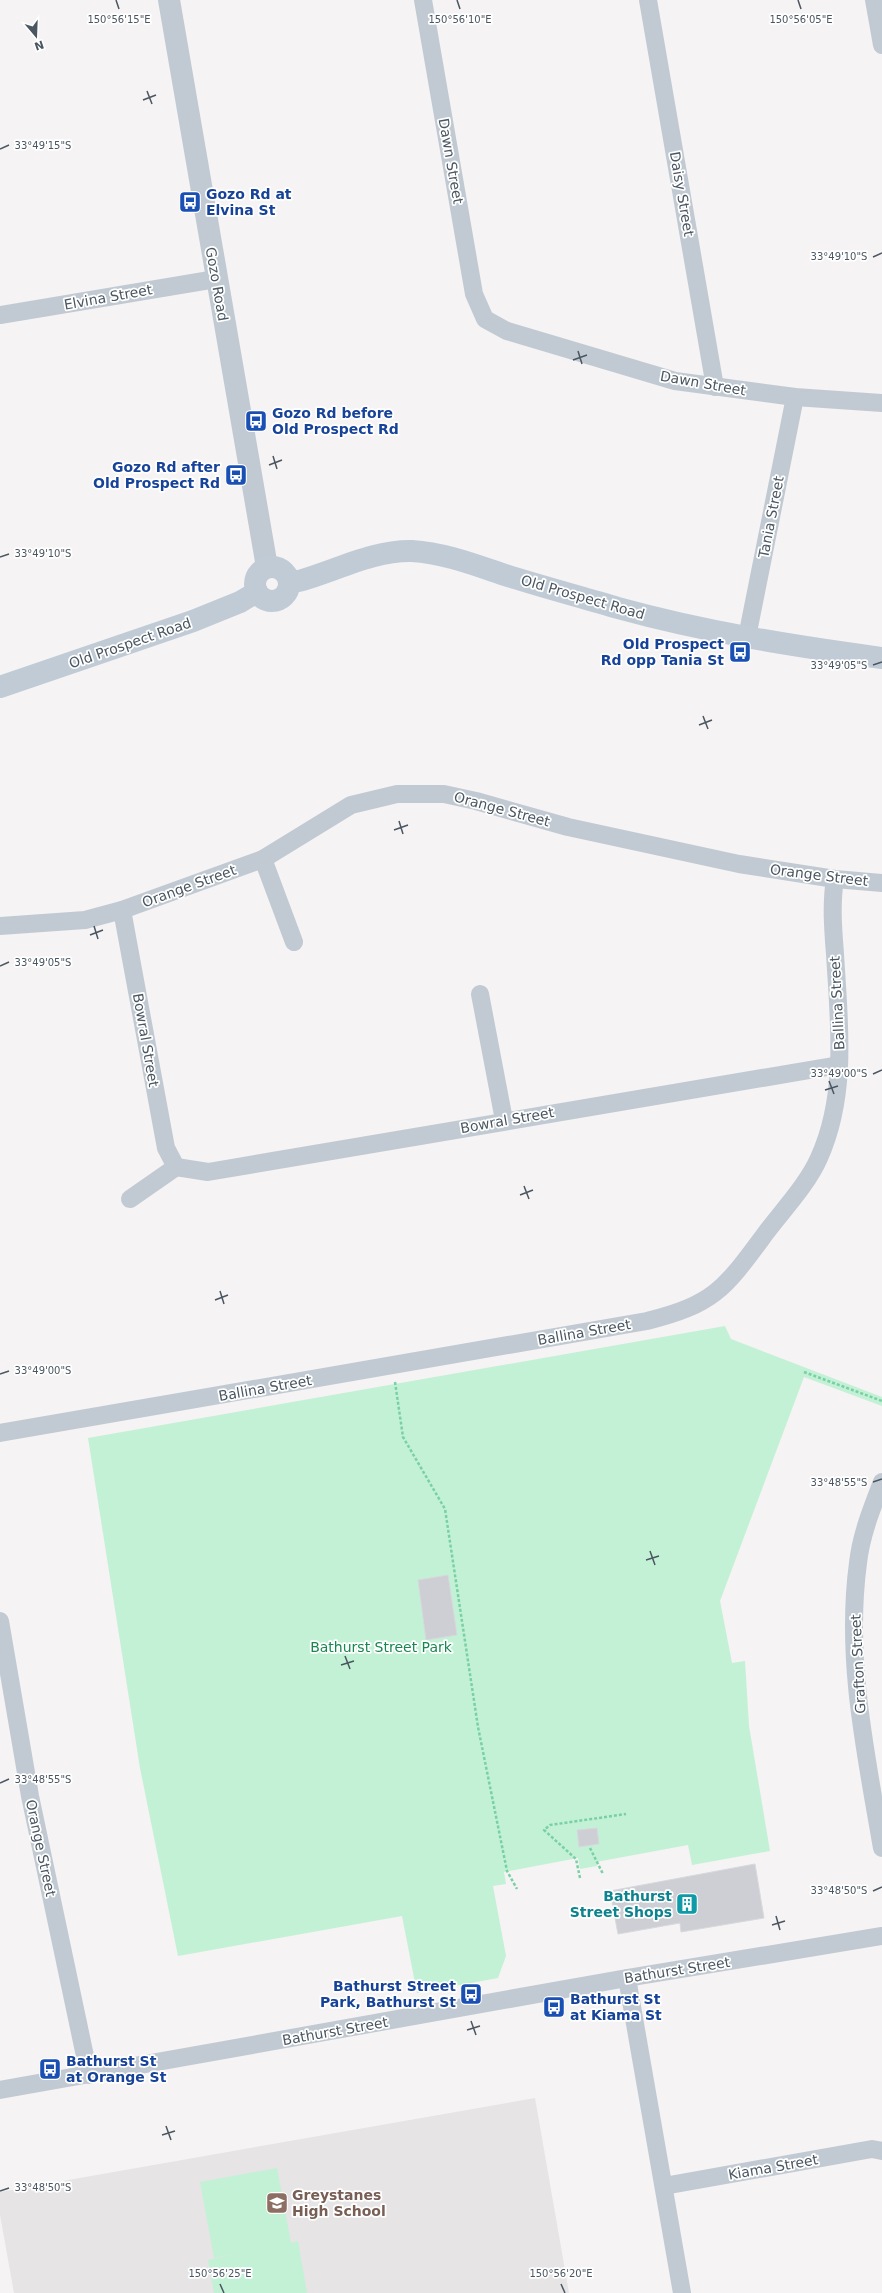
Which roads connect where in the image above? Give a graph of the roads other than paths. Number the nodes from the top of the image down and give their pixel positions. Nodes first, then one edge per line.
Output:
1 (169, 0) edge
2 (423, 0) edge
3 (648, 0) edge
4 (874, 0) edge
5 (882, 44) edge
6 (216, 279) junction
7 (0, 315) edge
8 (715, 387) junction
9 (795, 397) junction
10 (882, 403) edge
11 (267, 567) junction
12 (289, 581) junction
13 (257, 592) junction
14 (747, 637) junction
15 (882, 658) edge
16 (0, 687) edge
17 (263, 859) junction
18 (835, 879) junction
19 (882, 883) edge
20 (122, 910) junction
21 (0, 926) edge
22 (294, 942) dead end
23 (480, 994) dead end
24 (839, 1065) junction
25 (504, 1120) junction
26 (176, 1167) junction
27 (130, 1199) dead end
28 (0, 1433) edge
29 (882, 1482) edge
30 (0, 1621) edge
31 (882, 1848) edge
32 (882, 1936) edge
33 (627, 1978) junction
34 (89, 2075) junction
35 (0, 2090) edge
36 (882, 2151) edge
37 (664, 2186) junction
38 (682, 2293) edge

1 - 6 street, Gozo Road
2 - 8 street, Dawn Street
3 - 8 street, Daisy Street
4 - 5 street
6 - 7 street, Elvina Street
6 - 11 street, Gozo Road
8 - 9 street, Dawn Street
9 - 10 street, Dawn Street
9 - 14 street, Tania Street
11 - 12 main road
11 - 13 main road
12 - 13 main road
12 - 14 main road, Old Prospect Road
13 - 16 main road, Old Prospect Road
14 - 15 main road, Old Prospect Road
17 - 18 street, Orange Street
17 - 20 street, Orange Street
17 - 22 street
18 - 19 street, Orange Street
18 - 24 street, Ballina Street
20 - 21 street, Orange Street
20 - 26 street, Bowral Street
23 - 25 street
24 - 25 street, Bowral Street
24 - 28 street, Ballina Street
25 - 26 street, Bowral Street
26 - 27 street
29 - 31 street, Grafton Street
30 - 34 street, Orange Street
32 - 33 street, Bathurst Street
33 - 34 street, Bathurst Street
33 - 37 street
34 - 35 street, Bathurst Street
36 - 37 street, Kiama Street
37 - 38 street

